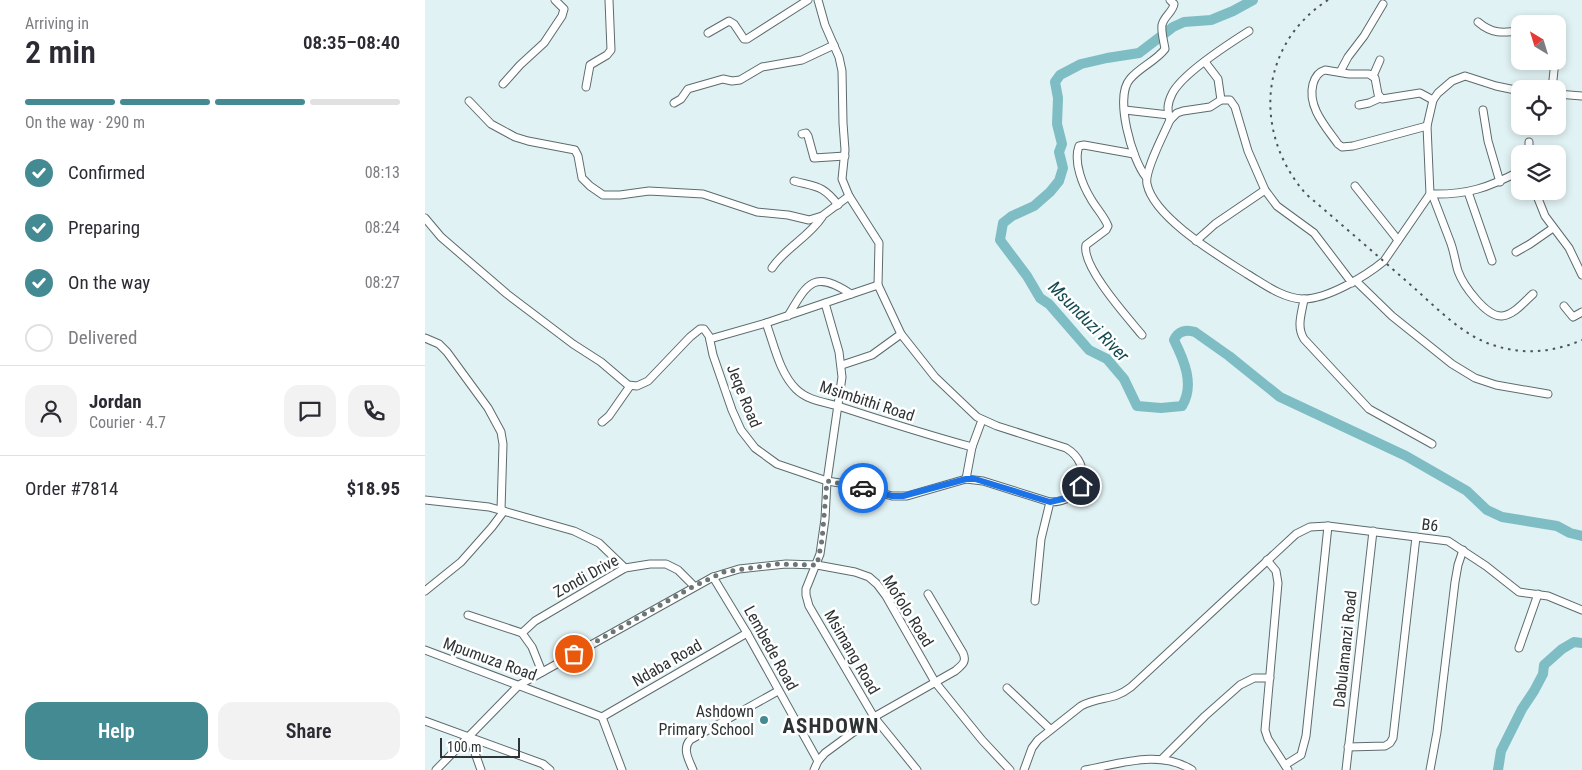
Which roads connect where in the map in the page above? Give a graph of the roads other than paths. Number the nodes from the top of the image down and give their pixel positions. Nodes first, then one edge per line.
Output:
1 (555, 0) edge
2 (609, 0) edge
3 (808, 0) edge
4 (818, 0) edge
5 (1171, 0) edge
6 (1383, 4) dead end
7 (1478, 22) dead end
8 (1249, 31) dead end
9 (1511, 31) edge
10 (708, 33) dead end
11 (834, 45) junction
12 (1380, 60) dead end
13 (1205, 62) junction
14 (1340, 72) junction
15 (1373, 76) junction
16 (503, 84) dead end
17 (586, 87) dead end
18 (1511, 89) edge
19 (1566, 95) edge
20 (1582, 96) edge
21 (1380, 98) junction
22 (1221, 100) junction
23 (1433, 100) junction
24 (469, 101) dead end
25 (674, 103) dead end
26 (1359, 105) dead end
27 (1125, 110) junction
28 (1483, 110) dead end
29 (1170, 118) junction
30 (1427, 126) junction
31 (802, 134) dead end
32 (1134, 154) junction
33 (845, 156) junction
34 (1511, 176) edge
35 (1146, 177) junction
36 (794, 181) dead end
37 (1500, 182) junction
38 (1355, 186) dead end
39 (1265, 190) junction
40 (1468, 192) junction
41 (1431, 194) junction
42 (849, 196) junction
43 (1539, 200) edge
44 (838, 205) junction
45 (822, 216) junction
46 (425, 218) edge
47 (1553, 228) junction
48 (434, 229) junction
49 (425, 230) edge
50 (1398, 240) junction
51 (1196, 241) junction
52 (1516, 252) dead end
53 (1493, 261) dead end
54 (772, 268) dead end
55 (1582, 275) edge
56 (1354, 282) junction
57 (878, 285) junction
58 (851, 294) junction
59 (1533, 294) dead end
60 (1304, 299) junction
61 (825, 303) junction
62 (1565, 306) dead end
63 (1582, 312) edge
64 (788, 316) junction
65 (766, 323) junction
66 (901, 334) junction
67 (1142, 335) dead end
68 (425, 338) edge
69 (710, 339) junction
70 (841, 365) junction
71 (630, 386) junction
72 (1548, 394) dead end
73 (839, 407) junction
74 (982, 420) junction
75 (602, 422) dead end
76 (1432, 444) dead end
77 (972, 447) junction
78 (966, 479) junction
79 (827, 481) junction
80 (425, 500) edge
81 (1050, 502) junction
82 (502, 511) junction
83 (1328, 526) junction
84 (1373, 531) junction
85 (1416, 537) junction
86 (1463, 550) junction
87 (1267, 560) junction
88 (817, 565) junction
89 (625, 568) junction
90 (713, 576) junction
91 (694, 586) junction
92 (425, 590) edge
93 (928, 594) dead end
94 (1538, 594) junction
95 (1035, 601) dead end
96 (1582, 610) edge
97 (468, 615) dead end
98 (521, 633) junction
99 (747, 633) junction
100 (1519, 648) dead end
101 (425, 650) edge
102 (542, 672) junction
103 (1270, 678) junction
104 (935, 682) junction
105 (519, 685) junction
106 (1007, 688) dead end
107 (778, 691) junction
108 (601, 716) junction
109 (874, 717) junction
110 (425, 720) edge
111 (1050, 729) junction
112 (469, 736) junction
113 (1349, 747) junction
114 (1162, 759) junction
115 (818, 760) junction
116 (1287, 768) edge
117 (436, 770) edge
118 (481, 770) edge
119 (550, 770) edge
120 (622, 770) edge
121 (693, 770) edge
122 (814, 770) edge
123 (917, 770) edge
124 (1010, 770) edge
125 (1023, 770) edge
126 (1085, 770) edge
127 (1192, 770) edge
128 (1346, 770) edge
129 (1430, 770) edge

1 - 16 street
2 - 17 street
3 - 10 street
4 - 11 street
5 - 27 street
6 - 14 street
7 - 9 street
8 - 13 street
11 - 25 street
11 - 33 street
12 - 15 street
13 - 22 street
13 - 29 street
14 - 15 street
14 - 30 street
15 - 21 street
18 - 23 street
19 - 20 street
21 - 23 street
21 - 26 street
22 - 29 street
22 - 39 street
23 - 30 street
24 - 45 street
27 - 29 street
27 - 32 street
28 - 37 street
29 - 35 street
30 - 41 street
31 - 33 street
32 - 35 street
32 - 67 street
33 - 42 street
34 - 37 street
35 - 51 street
36 - 44 street
37 - 40 street
38 - 50 street
39 - 51 street
39 - 56 street
40 - 41 street
40 - 53 street
41 - 50 street
41 - 59 street
42 - 44 street
42 - 57 street
43 - 47 street
44 - 45 street
45 - 54 street
46 - 48 street
47 - 52 street
47 - 55 street
48 - 49 street
48 - 71 street
50 - 56 street
51 - 60 street
56 - 60 street
56 - 72 street
57 - 58 street
57 - 66 street
58 - 61 street
58 - 64 street
60 - 76 street
61 - 64 street
61 - 70 street, Msimang Road
62 - 63 street
64 - 65 street
65 - 69 street
65 - 73 street, Msimbithi Road
66 - 70 street
66 - 74 street
68 - 82 street
69 - 71 street
69 - 79 street, Jeqe Road
70 - 73 street, Msimang Road
71 - 75 street
73 - 77 street, Msimbithi Road
73 - 79 street, Msimang Road
74 - 77 street
74 - 81 street
77 - 78 street
78 - 79 street, Jeqe Road
78 - 81 street
79 - 88 street, Msimang Road
80 - 82 street
81 - 95 street
82 - 89 street
82 - 92 street
83 - 84 street, B6
83 - 87 street, B6
83 - 116 street
84 - 85 street, B6
84 - 113 street, Dabulamanzi Road
85 - 86 street, B6
85 - 113 street
86 - 94 street, B6
86 - 129 street
87 - 103 street
87 - 111 street, B6
88 - 90 street, Mofolo Road
88 - 104 street, Mofolo Road
88 - 109 street, Msimang Road
89 - 91 street, Zondi Drive
89 - 98 street, Zondi Drive
90 - 91 street, Mofolo Road
90 - 99 street, Lembede Road
91 - 102 street, Mofolo Road
93 - 104 street
94 - 96 street, B6
94 - 100 street
97 - 98 street
98 - 102 street
99 - 107 street, Lembede Road
99 - 108 street, Ndaba Road
101 - 105 street, Mpumuza Road
102 - 105 street, Mofolo Road
103 - 114 street
103 - 116 street
104 - 109 street
104 - 124 street, Mofolo Road
105 - 108 street, Mpumuza Road
105 - 112 street, Mofolo Road
106 - 111 street
107 - 115 street, Lembede Road
107 - 121 street
108 - 120 street
109 - 115 street
109 - 123 street, Msimang Road
110 - 112 street
111 - 125 street, B6
112 - 117 street, Mofolo Road
112 - 118 street
112 - 119 street
113 - 128 street, Dabulamanzi Road
114 - 126 street
114 - 127 street
115 - 122 street

